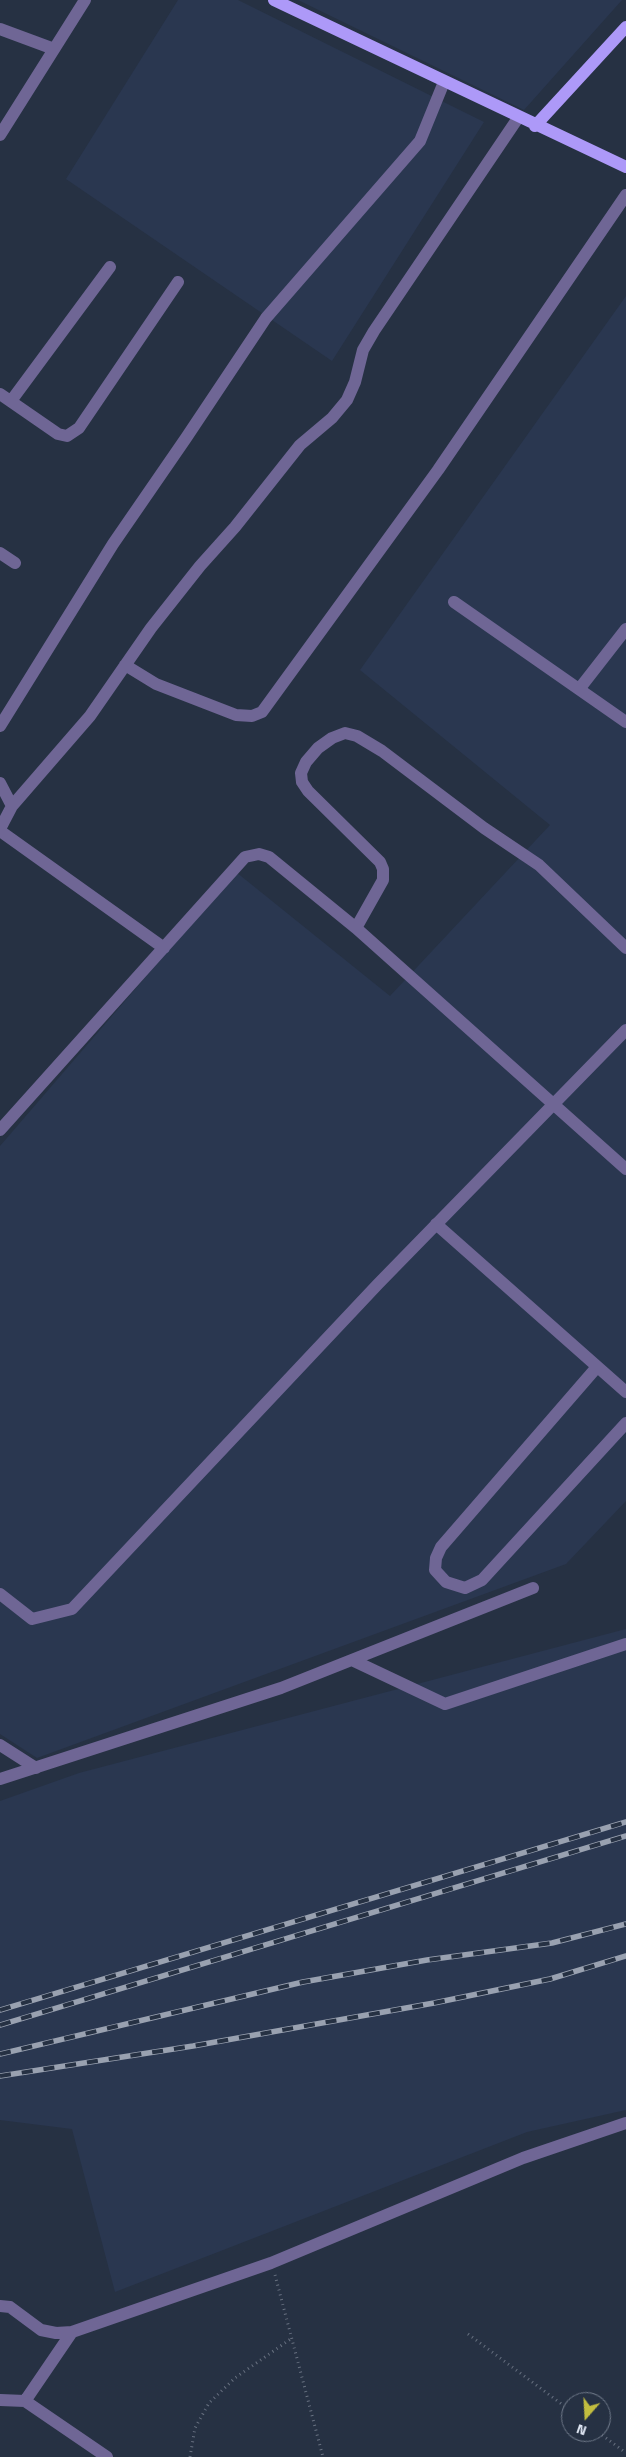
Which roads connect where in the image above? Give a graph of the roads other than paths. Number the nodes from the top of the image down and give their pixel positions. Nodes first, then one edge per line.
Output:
1 (85, 0) edge
2 (274, 0) edge
3 (626, 27) edge
4 (0, 29) edge
5 (54, 49) junction
6 (444, 82) junction
7 (518, 118) junction
8 (535, 126) junction
9 (0, 135) edge
10 (626, 167) edge
11 (626, 195) edge
12 (110, 266) dead end
13 (178, 282) dead end
14 (0, 394) edge
15 (11, 402) junction
16 (0, 553) edge
17 (15, 563) dead end
18 (454, 602) dead end
19 (626, 629) edge
20 (125, 666) junction
21 (580, 688) junction
22 (626, 722) edge
23 (0, 726) edge
24 (0, 783) edge
25 (12, 806) junction
26 (0, 830) edge
27 (356, 928) junction
28 (164, 948) junction
29 (626, 948) edge
30 (626, 1030) edge
31 (553, 1105) junction
32 (0, 1130) edge
33 (626, 1169) edge
34 (436, 1224) junction
35 (597, 1366) junction
36 (626, 1392) edge
37 (626, 1423) edge
38 (533, 1588) dead end
39 (0, 1594) edge
40 (626, 1644) edge
41 (352, 1660) junction
42 (0, 1745) edge
43 (36, 1768) junction
44 (0, 1780) edge
45 (626, 2123) edge
46 (0, 2306) edge
47 (72, 2332) junction
48 (0, 2400) edge
49 (25, 2401) junction
50 (107, 2457) edge

1 - 5 street
2 - 6 main road
3 - 8 main road
4 - 5 street
5 - 9 street
6 - 7 main road
6 - 23 street
7 - 8 main road
7 - 20 street
8 - 10 main road
11 - 20 street
12 - 15 street
13 - 15 street
14 - 15 street
16 - 17 street
18 - 21 street
19 - 21 street
20 - 25 street
21 - 22 street
24 - 25 street
25 - 26 street
26 - 28 street
27 - 28 street
27 - 29 street
27 - 31 street
28 - 32 street
30 - 31 street
31 - 33 street
31 - 34 street
34 - 35 street
34 - 39 street
35 - 36 street
35 - 37 street
38 - 41 street
40 - 41 street
41 - 43 street
42 - 43 street
43 - 44 street
45 - 47 street
46 - 47 street
47 - 49 street
48 - 49 street
49 - 50 street

